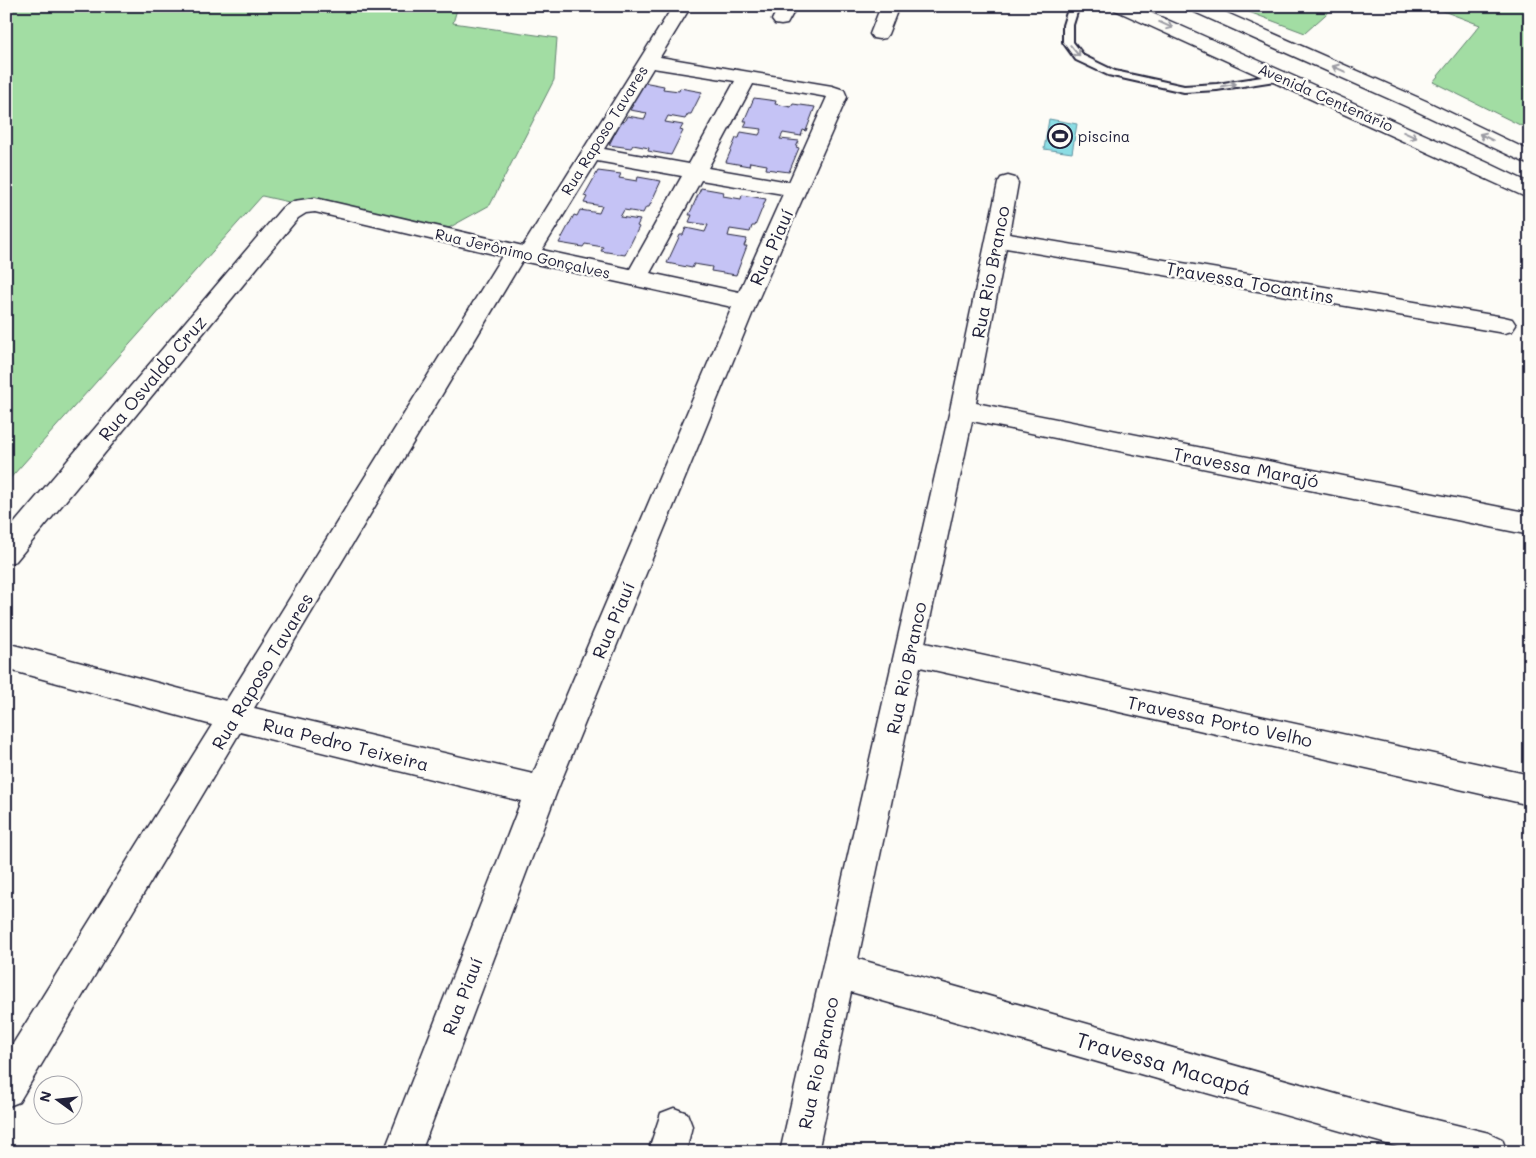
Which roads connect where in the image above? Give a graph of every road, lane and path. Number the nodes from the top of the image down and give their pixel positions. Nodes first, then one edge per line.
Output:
1 (682, 6) edge
2 (890, 6) edge
3 (1074, 6) edge
4 (1121, 6) edge
5 (1196, 6) edge
6 (879, 34) dead end
7 (647, 61) junction
8 (746, 77) junction
9 (1281, 77) junction
10 (590, 153) junction
11 (1530, 158) edge
12 (694, 173) junction
13 (1008, 183) dead end
14 (796, 190) junction
15 (1530, 192) edge
16 (300, 206) joint
17 (996, 238) junction
18 (522, 254) junction
19 (636, 279) junction
20 (746, 302) junction
21 (1504, 325) dead end
22 (962, 410) junction
23 (1530, 524) edge
24 (6, 553) edge
25 (909, 652) junction
26 (6, 656) edge
27 (234, 717) junction
28 (1530, 790) edge
29 (541, 791) junction
30 (839, 971) junction
31 (6, 1089) edge
32 (402, 1152) edge
33 (799, 1152) edge
34 (1489, 1152) edge

1 - 7 street, Rua Raposo Tavares
2 - 6 street
3 -> 9 lane
4 -> 9 street, Avenida Centenário
11 -> 5 street, Avenida Centenário
7 - 8 street
7 - 10 street, Rua Raposo Tavares
8 - 12 street
8 - 14 street, Rua Piauí
9 -> 15 street, Avenida Centenário
10 - 12 street
10 - 18 street, Rua Raposo Tavares
12 - 14 street
12 - 19 street
13 - 17 street, Rua Rio Branco
14 - 20 street, Rua Piauí
16 - 18 street, Rua Jerônimo Gonçalves
16 - 24 street, Rua Osvaldo Cruz
17 - 21 street, Travessa Tocantins
17 - 22 street, Rua Rio Branco
18 - 19 street, Rua Jerônimo Gonçalves
18 - 27 street, Rua Raposo Tavares
19 - 20 street, Rua Jerônimo Gonçalves
20 - 29 street, Rua Piauí
22 - 23 street, Travessa Marajó
22 - 25 street, Rua Rio Branco
25 - 28 street, Travessa Porto Velho
25 - 30 street, Rua Rio Branco
26 - 27 street, Rua Pedro Teixeira
27 - 29 street, Rua Pedro Teixeira
27 - 31 street, Rua Raposo Tavares
29 - 32 street, Rua Piauí
30 - 33 street, Rua Rio Branco
30 - 34 street, Travessa Macapá

